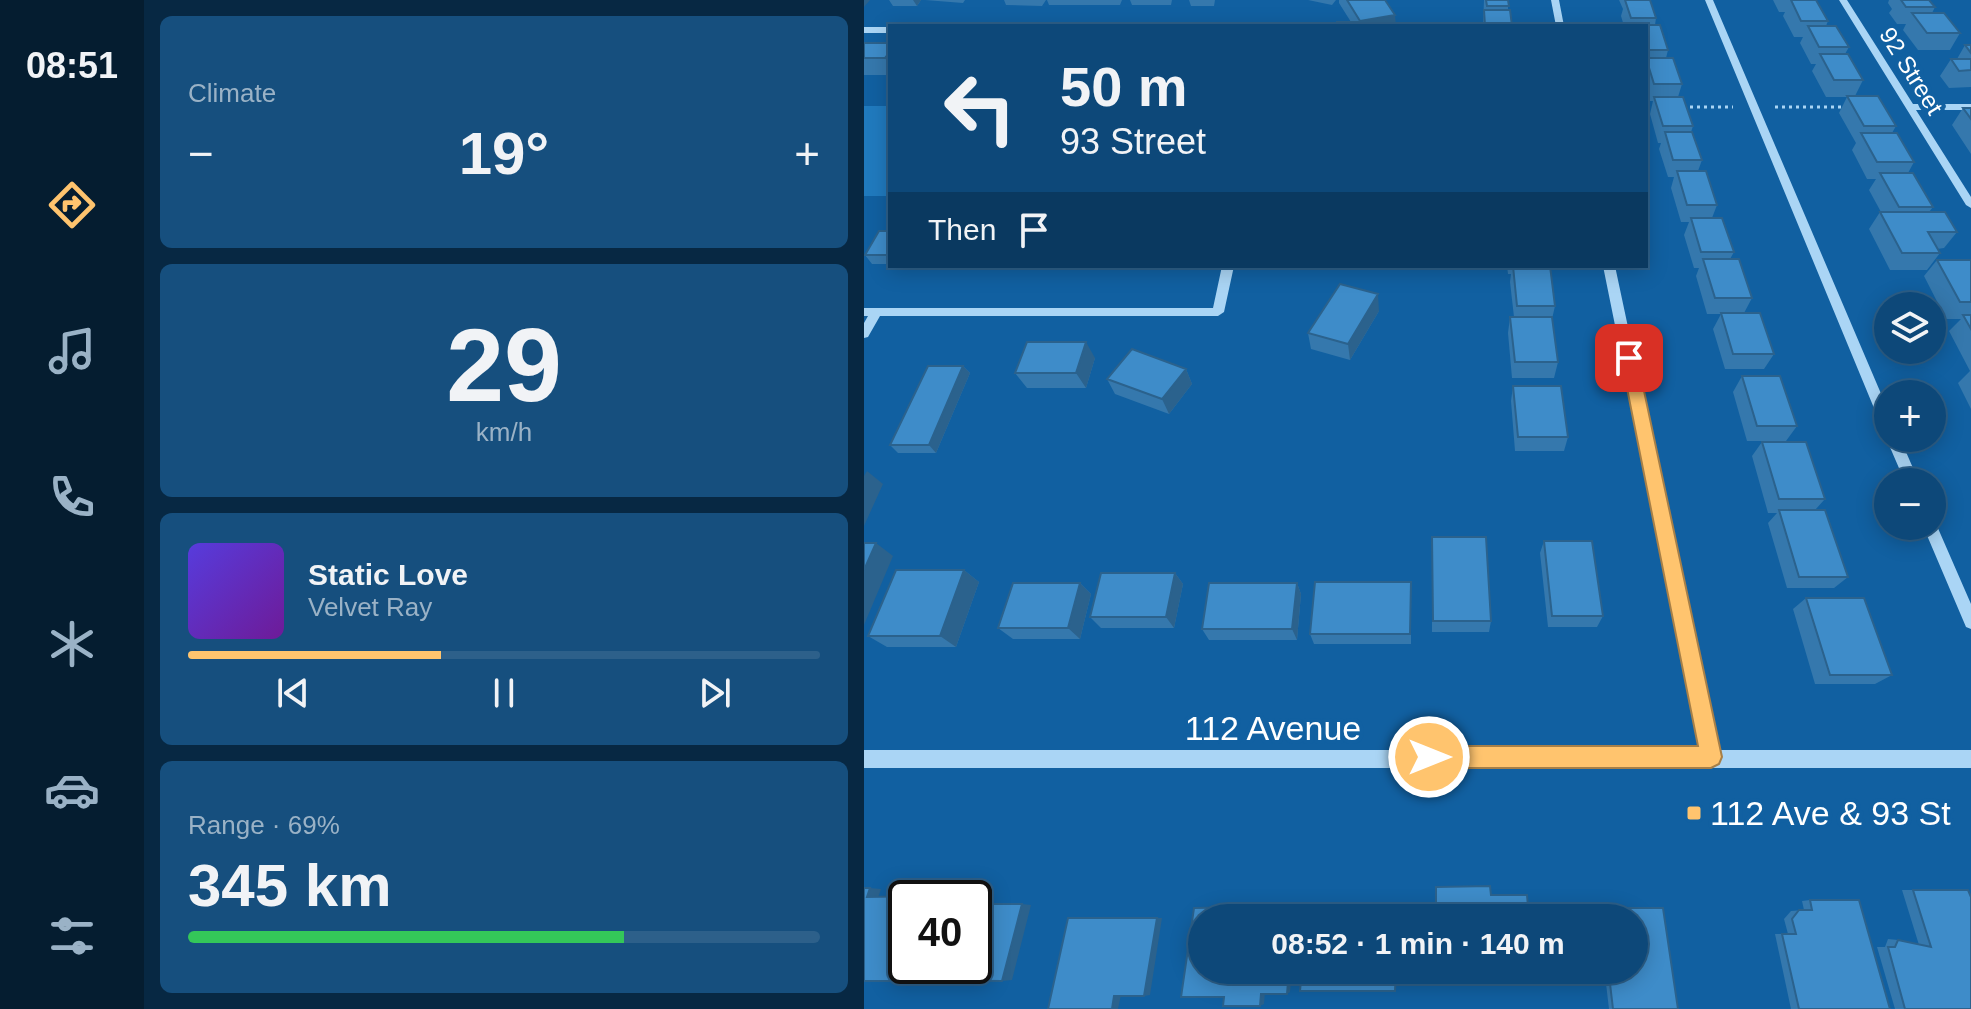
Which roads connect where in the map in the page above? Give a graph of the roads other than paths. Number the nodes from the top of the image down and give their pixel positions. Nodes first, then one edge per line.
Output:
1 (1555, 0) edge
2 (1709, 0) edge
3 (1843, 0) edge
4 (1560, 24) edge
5 (864, 30) edge
6 (888, 30) edge
7 (1910, 107) junction
8 (1971, 107) edge
9 (1971, 205) edge
10 (1228, 268) edge
11 (1609, 268) edge
12 (870, 312) edge
13 (864, 334) edge
14 (1874, 392) edge
15 (1936, 540) edge
16 (1971, 622) edge
17 (1711, 757) junction
18 (864, 759) edge
19 (1971, 759) edge

1 - 4 street
2 - 14 street
3 - 7 street, 92 Street
5 - 6 street
7 - 8 street
7 - 9 street, 92 Street
10 - 12 street
11 - 17 street
12 - 13 street
15 - 16 street
17 - 18 street, 112 Avenue
17 - 19 street, 112 Avenue

